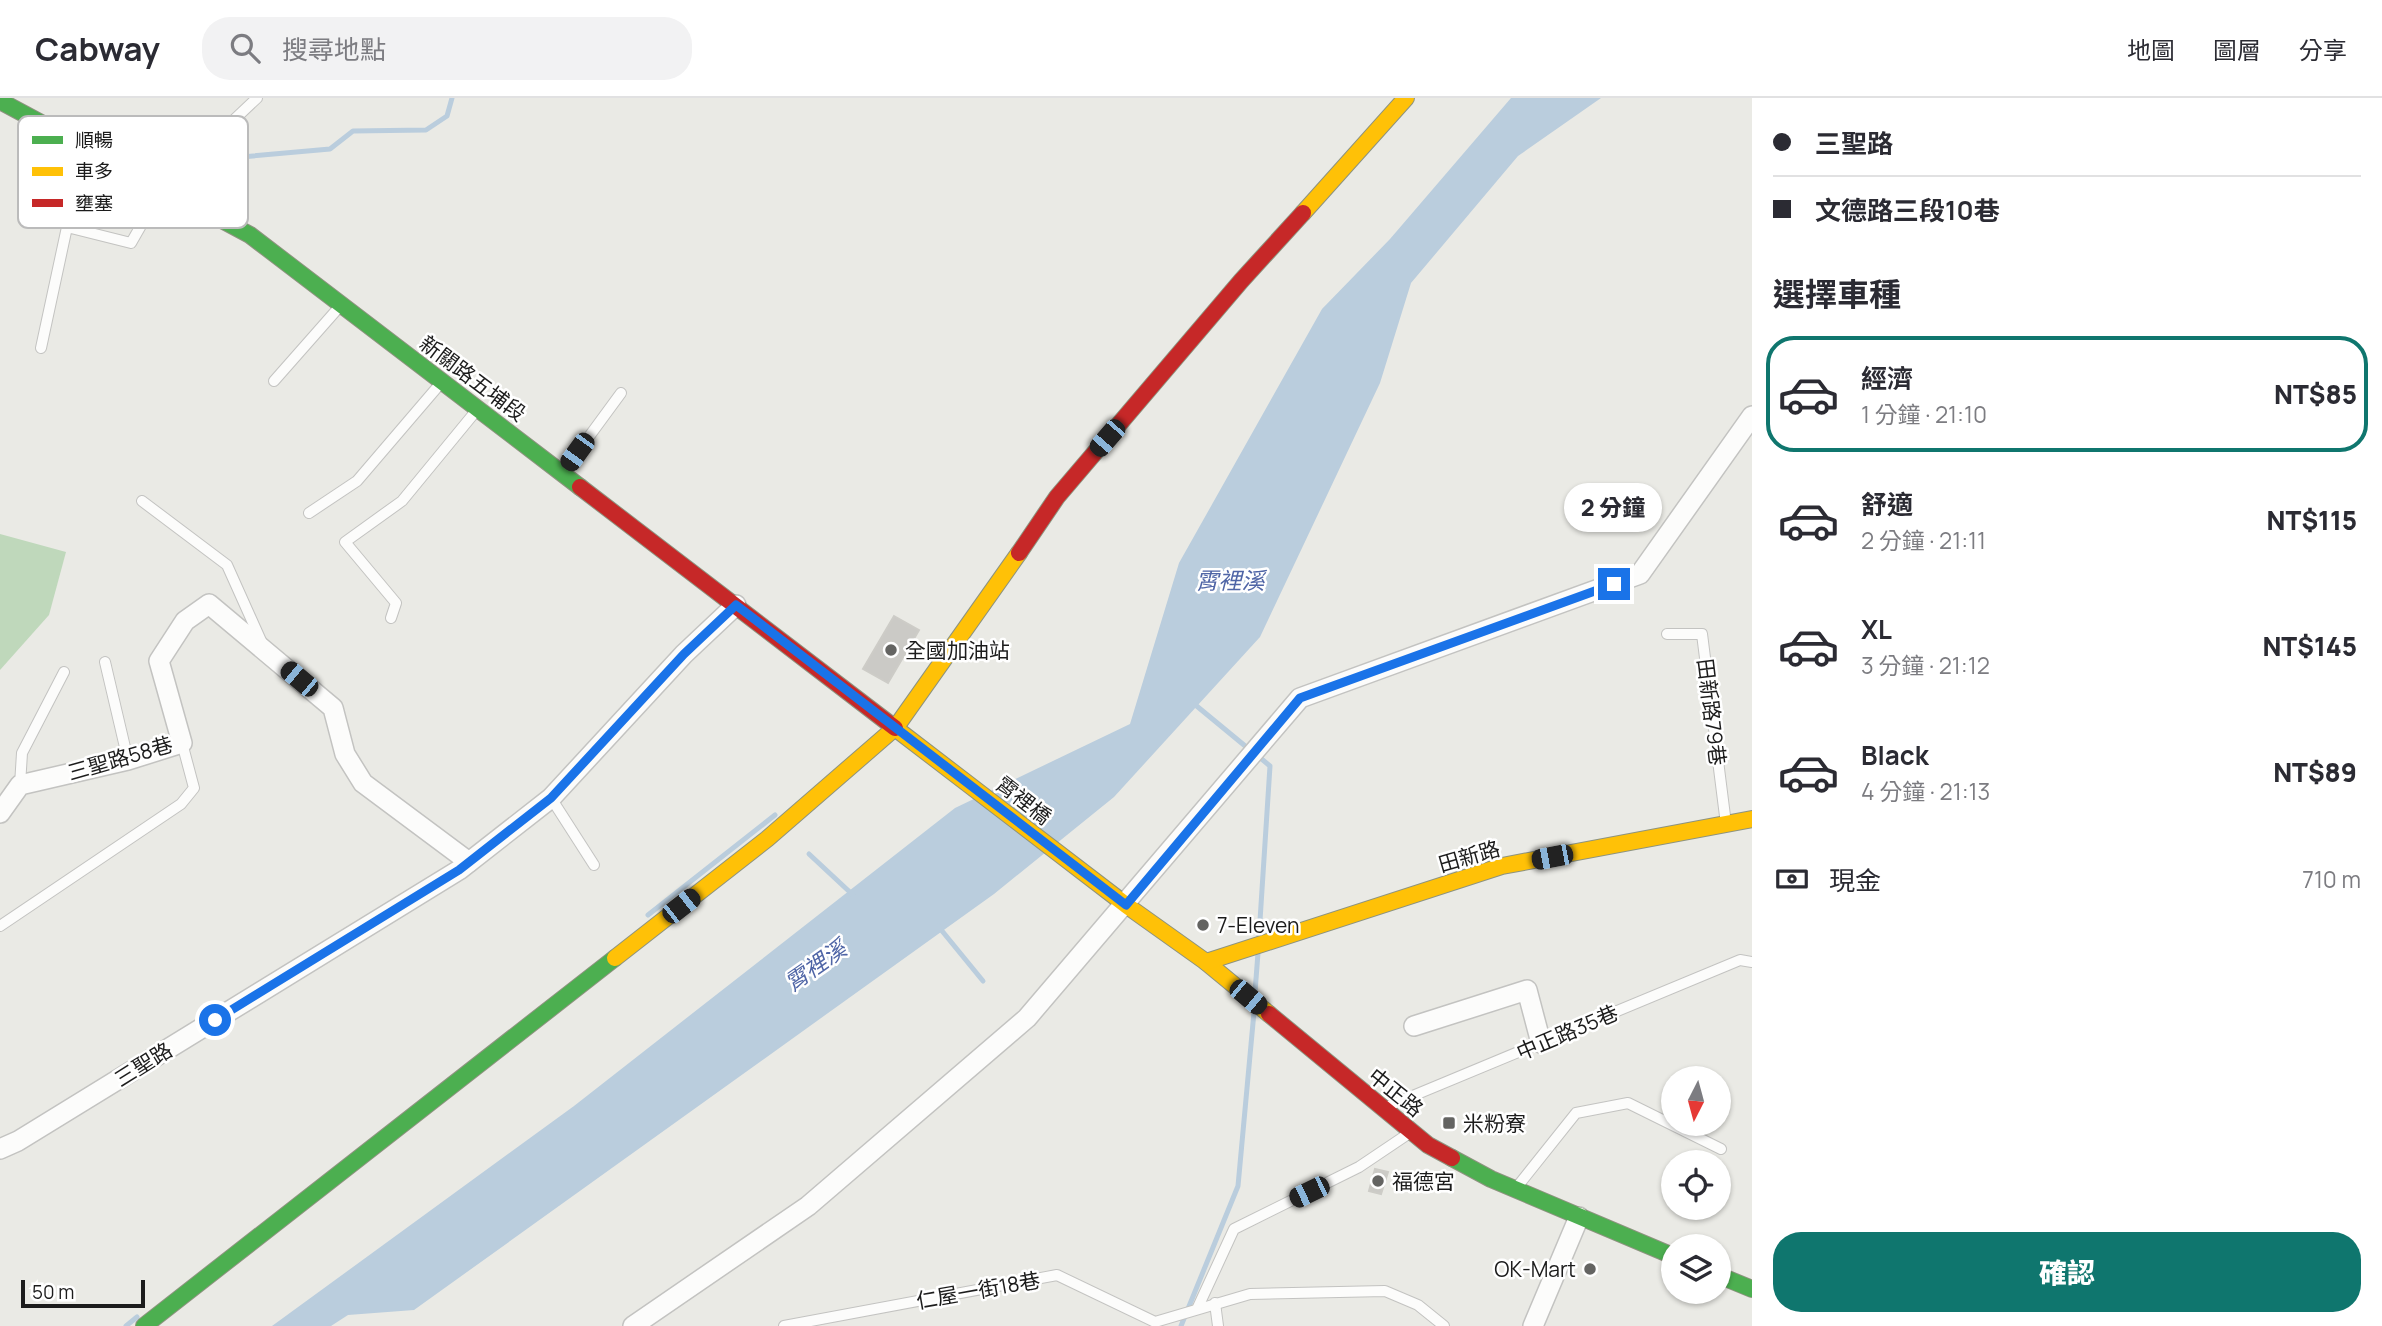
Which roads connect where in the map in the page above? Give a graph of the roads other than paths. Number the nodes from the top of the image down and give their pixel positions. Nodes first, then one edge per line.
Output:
1 (257, 98) edge
2 (1406, 98) edge
3 (0, 102) edge
4 (27, 116) edge
5 (238, 116) edge
6 (67, 228) edge
7 (71, 228) edge
8 (140, 228) edge
9 (237, 228) edge
10 (341, 304) junction
11 (41, 348) dead end
12 (274, 381) dead end
13 (443, 381) junction
14 (621, 393) dead end
15 (479, 408) junction
16 (1752, 416) edge
17 (563, 472) junction
18 (142, 501) dead end
19 (309, 513) dead end
20 (736, 605) junction
21 (391, 618) dead end
22 (1667, 634) dead end
23 (265, 650) junction
24 (105, 662) dead end
25 (64, 672) dead end
26 (896, 727) junction
27 (182, 743) junction
28 (128, 760) junction
29 (20, 785) junction
30 (551, 798) junction
31 (0, 813) edge
32 (1752, 819) edge
33 (1726, 824) junction
34 (469, 862) junction
35 (594, 864) dead end
36 (1126, 905) junction
37 (0, 926) edge
38 (1206, 962) junction
39 (1752, 962) edge
40 (1414, 1026) dead end
41 (1541, 1043) junction
42 (1383, 1109) junction
43 (1412, 1132) junction
44 (0, 1149) edge
45 (1721, 1149) dead end
46 (1515, 1190) junction
47 (1579, 1217) junction
48 (1661, 1251) edge
49 (1731, 1280) edge
50 (1752, 1289) edge
51 (1215, 1303) junction
52 (1198, 1307) junction
53 (1154, 1324) edge
54 (144, 1326) edge
55 (632, 1326) edge
56 (784, 1326) edge
57 (1218, 1326) edge
58 (1444, 1326) edge
59 (1533, 1326) edge

1 - 5 lane
2 - 26 street
3 - 4 street, 新關路五埔段
6 - 11 lane
7 - 8 lane
9 - 10 street, 新關路五埔段
10 - 12 lane
10 - 13 street, 新關路五埔段
13 - 15 street, 新關路五埔段
13 - 19 lane
14 - 17 lane
15 - 17 street, 新關路五埔段
15 - 21 lane
16 - 36 street
17 - 20 street, 新關路五埔段
18 - 23 lane
20 - 26 street, 新關路五埔段
20 - 30 street, 三聖路
22 - 33 lane, 田新路79巷
23 - 27 street, 三聖路58巷
23 - 34 street, 三聖路58巷
24 - 28 lane
25 - 29 lane
26 - 36 street, 霄裡橋
26 - 54 street
27 - 28 street, 三聖路58巷
27 - 37 lane
28 - 29 street, 三聖路58巷
29 - 31 street
30 - 34 street, 三聖路
30 - 35 lane
32 - 33 street, 田新路
33 - 38 street, 田新路
34 - 44 street, 三聖路
36 - 38 street, 中正路
36 - 55 street
38 - 42 street, 中正路
39 - 41 lane, 中正路35巷
40 - 41 street
41 - 42 lane, 中正路35巷
42 - 43 street, 中正路
43 - 46 street, 中正路
43 - 52 lane
45 - 46 lane
46 - 47 street, 中正路
47 - 48 street, 中正路
47 - 59 street
49 - 50 street
51 - 52 lane, 仁屋一街18巷
51 - 57 lane
51 - 58 lane, 仁屋一街18巷
52 - 53 lane, 仁屋一街18巷
53 - 56 lane, 仁屋一街18巷

